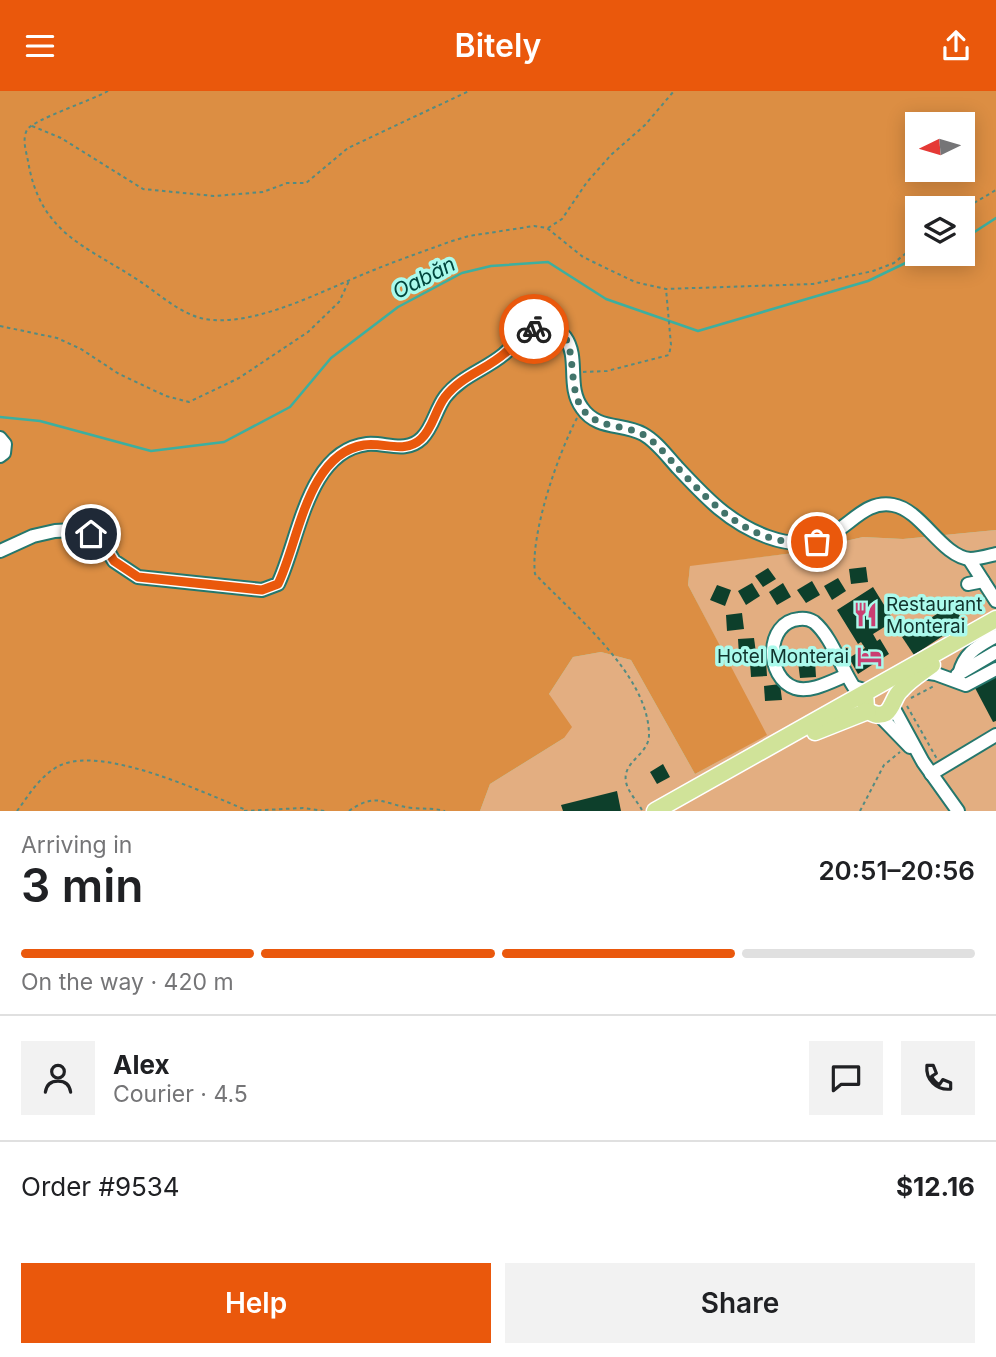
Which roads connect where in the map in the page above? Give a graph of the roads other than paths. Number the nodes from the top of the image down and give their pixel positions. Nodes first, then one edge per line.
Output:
1 (0, 438) edge
2 (0, 456) edge
3 (0, 551) edge
4 (996, 554) edge
5 (969, 559) junction
6 (983, 581) junction
7 (968, 584) dead end
8 (996, 601) edge
9 (994, 626) edge
10 (975, 634) junction
11 (996, 652) edge
12 (968, 653) junction
13 (996, 669) edge
14 (923, 672) junction
15 (847, 675) junction
16 (950, 678) junction
17 (869, 690) junction
18 (883, 708) junction
19 (996, 736) edge
20 (923, 762) junction
21 (741, 764) junction
22 (931, 774) junction
23 (655, 811) edge
24 (958, 811) edge

1 - 2 street
3 - 5 street
4 - 5 street
5 - 6 street
6 - 7 street
6 - 8 street
9 - 10 main road
9 - 12 street
9 - 17 main road
10 - 12 street
10 - 14 main road
11 - 16 street
12 - 16 street
13 - 16 street
14 - 16 street
14 - 18 main road
15 - 15 street
15 - 17 street
17 - 18 main road
17 - 18 main road
17 - 21 main road
18 - 20 street
18 - 20 street
18 - 21 main road
19 - 22 street
20 - 22 street
21 - 23 main road
22 - 24 street

